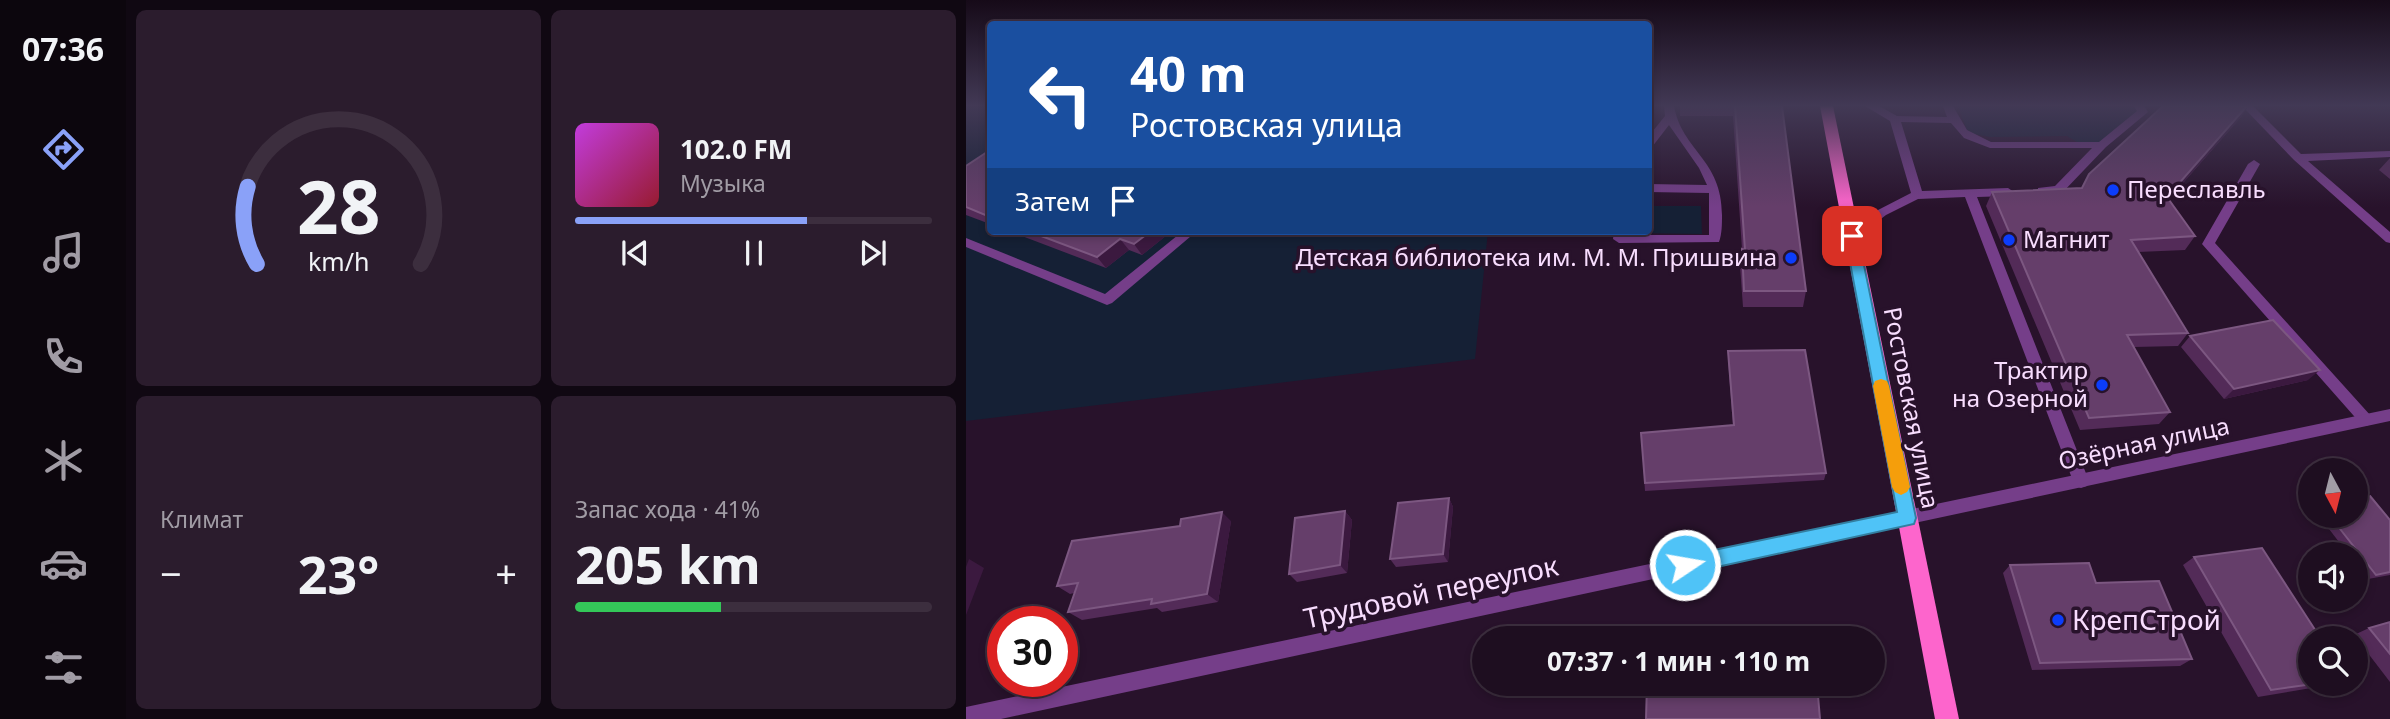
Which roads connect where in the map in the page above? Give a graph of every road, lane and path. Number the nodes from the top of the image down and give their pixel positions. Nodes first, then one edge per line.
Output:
1 (1687, 140) edge
2 (1833, 140) edge
3 (1901, 140) edge
4 (1972, 140) edge
5 (2109, 140) edge
6 (2280, 140) edge
7 (2102, 145) junction
8 (2390, 154) edge
9 (2298, 158) junction
10 (2254, 164) dead end
11 (1652, 188) edge
12 (1714, 188) junction
13 (1970, 194) junction
14 (1917, 195) junction
15 (1186, 235) edge
16 (1620, 235) edge
17 (1852, 236) junction
18 (2390, 239) edge
19 (966, 242) edge
20 (2390, 415) edge
21 (2366, 420) junction
22 (2081, 481) junction
23 (1907, 518) junction
24 (966, 717) edge
25 (1947, 719) edge

1 - 12 street
2 - 17 main road, Ростовская улица
3 - 14 street
4 - 7 street
5 - 7 street
6 - 9 street
7 - 13 street
8 - 9 street
9 - 18 street
10 - 21 street
11 - 12 street
12 - 16 street
13 - 14 street
13 - 22 street
14 - 17 street
15 - 19 street
17 - 23 main road, Ростовская улица
20 - 21 street, Озёрная улица
21 - 22 street, Озёрная улица
22 - 23 street, Озёрная улица
23 - 24 street, Трудовой переулок
23 - 25 main road, Ростовская улица

